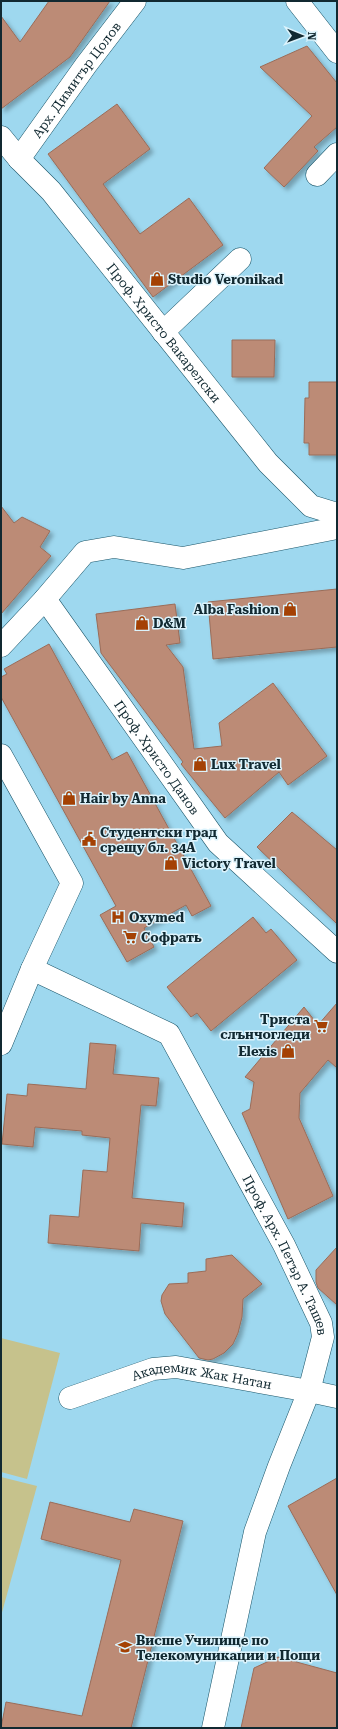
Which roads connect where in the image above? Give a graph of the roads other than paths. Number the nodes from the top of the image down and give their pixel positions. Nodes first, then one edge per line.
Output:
1 (135, 1) edge
2 (297, 1) edge
3 (337, 52) edge
4 (1, 137) edge
5 (337, 154) edge
6 (19, 159) junction
7 (317, 175) dead end
8 (240, 259) dead end
9 (163, 332) junction
10 (337, 514) edge
11 (337, 528) edge
12 (45, 599) junction
13 (1, 646) edge
14 (1, 755) edge
15 (337, 952) edge
16 (32, 970) junction
17 (1, 1044) edge
18 (309, 1391) junction
19 (337, 1397) edge
20 (70, 1398) dead end
21 (213, 1728) edge

1 - 6 street, Арх. Димитър Цолов
2 - 3 street
4 - 6 street, Проф. Христо Вакарелски
5 - 7 street
6 - 9 street, Проф. Христо Вакарелски
8 - 9 street
9 - 10 street, Проф. Христо Вакарелски
11 - 12 street
12 - 13 street
12 - 15 street, Проф. Христо Данов
14 - 16 street
16 - 17 street
16 - 18 street, Проф. Арх. Петър А. Ташев
18 - 19 street, Академик Жак Натан
18 - 20 street, Академик Жак Натан
18 - 21 street, Проф. Арх. Петър А. Ташев

